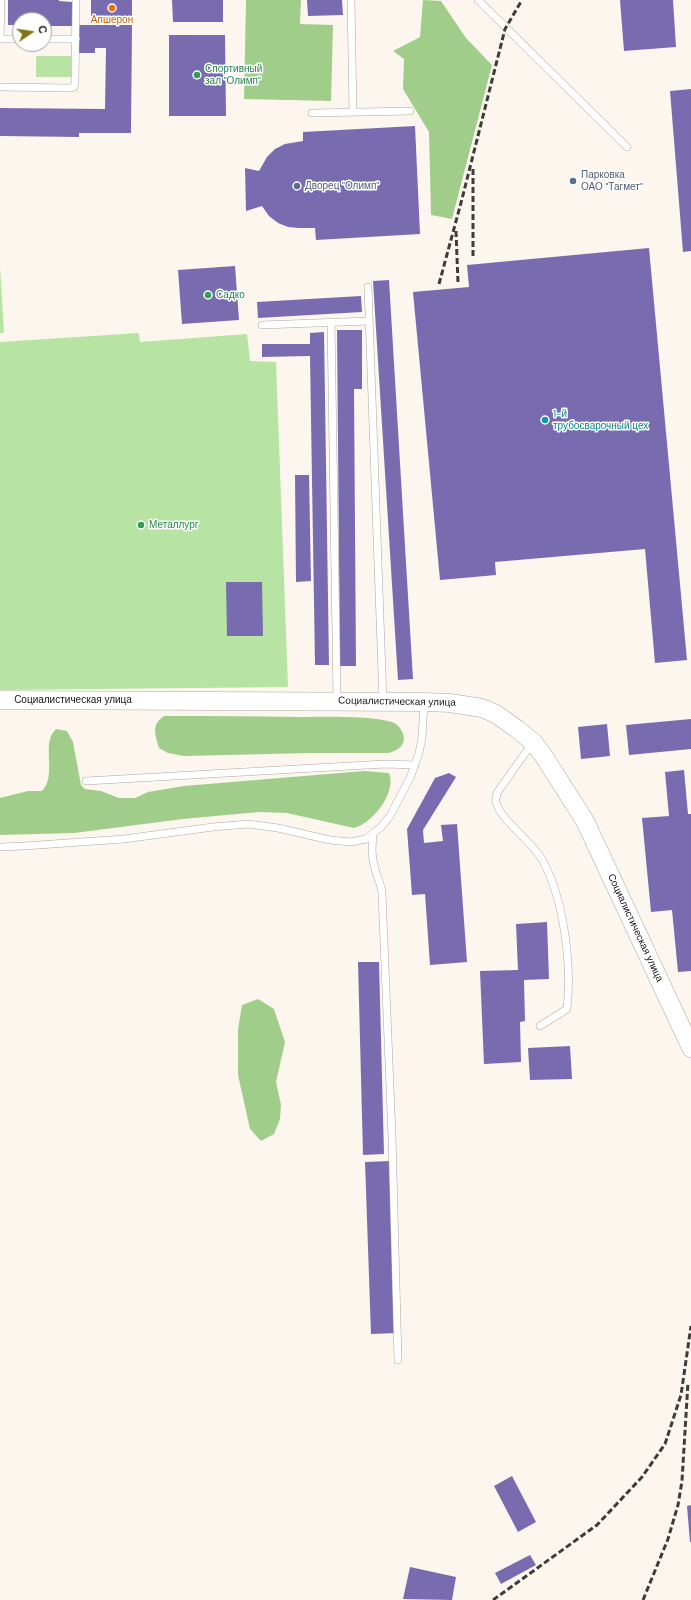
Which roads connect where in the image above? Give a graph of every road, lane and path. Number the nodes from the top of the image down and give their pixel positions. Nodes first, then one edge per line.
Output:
1 (1, 0) edge
2 (76, 0) edge
3 (351, 0) edge
4 (478, 0) edge
5 (0, 39) edge
6 (12, 39) edge
7 (52, 39) edge
8 (76, 40) junction
9 (0, 87) edge
10 (410, 111) dead end
11 (353, 112) junction
12 (312, 114) dead end
13 (627, 147) dead end
14 (368, 287) dead end
15 (369, 321) junction
16 (331, 322) junction
17 (262, 325) dead end
18 (337, 698) dead end
19 (0, 700) edge
20 (383, 701) junction
21 (424, 702) junction
22 (533, 742) junction
23 (415, 765) junction
24 (86, 781) dead end
25 (373, 834) junction
26 (0, 847) edge
27 (540, 1026) dead end
28 (691, 1048) edge
29 (398, 1360) dead end

1 - 5 lane
2 - 8 lane
3 - 11 lane
4 - 13 lane
5 - 6 lane
7 - 8 lane
8 - 9 lane
10 - 11 lane
11 - 12 lane
14 - 15 lane
15 - 16 lane
15 - 20 lane
16 - 17 lane
16 - 18 lane
19 - 20 street, Социалистическая улица
20 - 21 street, Социалистическая улица
21 - 22 street, Социалистическая улица
21 - 23 lane
22 - 27 lane
22 - 28 street, Социалистическая улица
23 - 24 lane
23 - 25 lane
25 - 26 lane
25 - 29 lane

